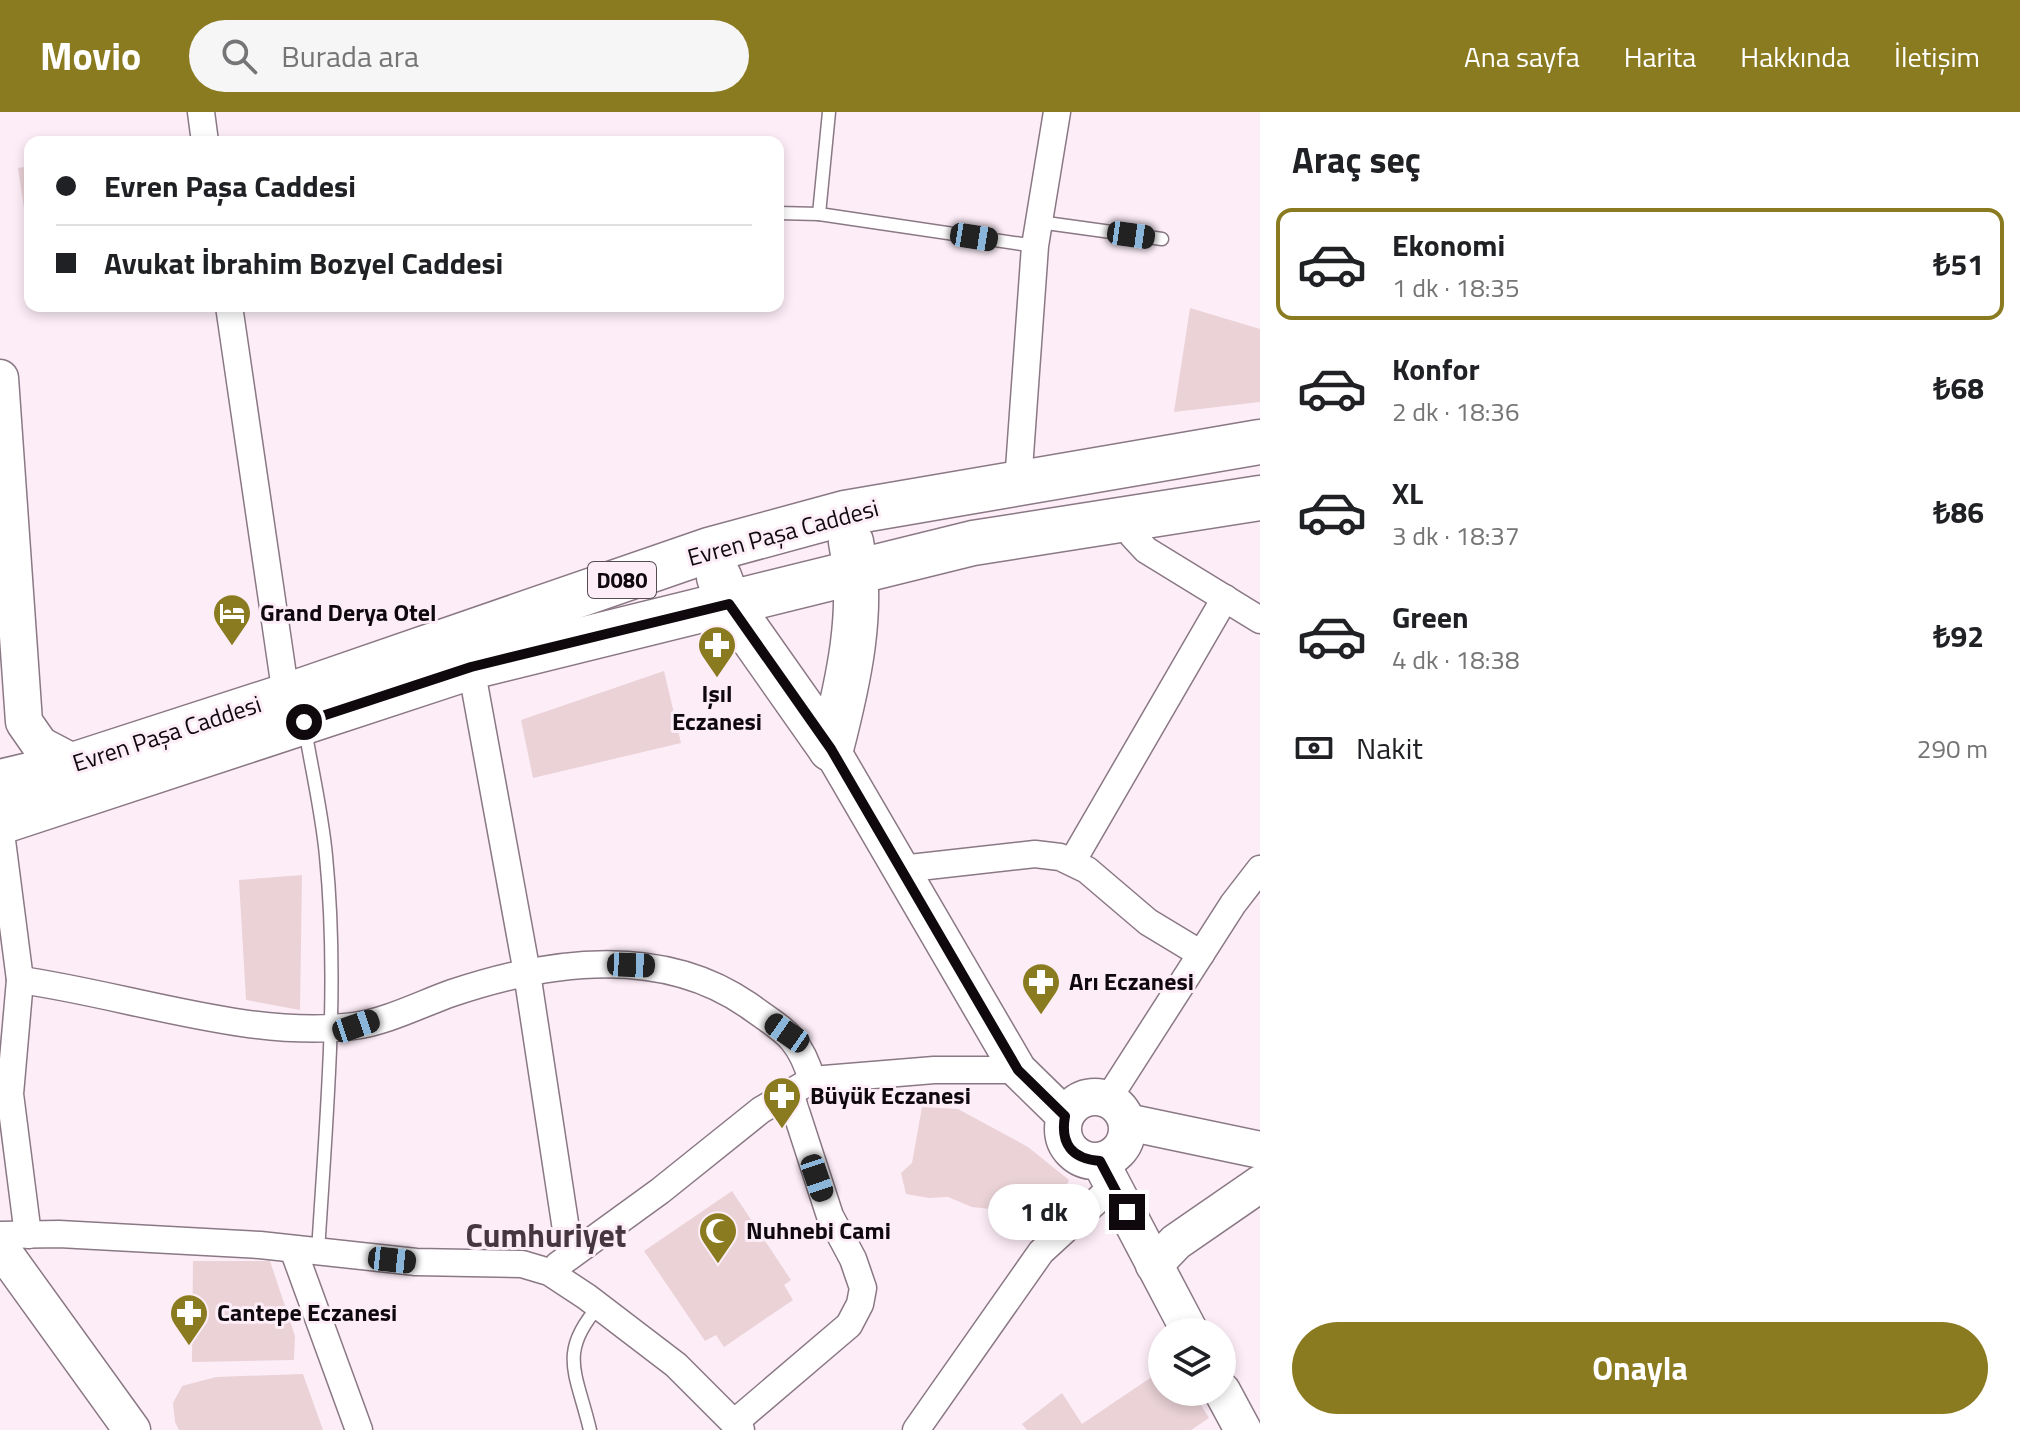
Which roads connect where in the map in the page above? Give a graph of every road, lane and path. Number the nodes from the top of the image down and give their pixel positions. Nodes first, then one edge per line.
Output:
1 (201, 112) edge
2 (829, 112) edge
3 (1057, 112) edge
4 (204, 136) edge
5 (784, 213) edge
6 (819, 214) junction
7 (1037, 234) junction
8 (1162, 239) dead end
9 (230, 312) edge
10 (0, 378) edge
11 (1260, 442) edge
12 (1018, 483) junction
13 (1260, 498) edge
14 (845, 513) junction
15 (1126, 519) junction
16 (709, 550) junction
17 (857, 571) junction
18 (1225, 598) junction
19 (729, 604) junction
20 (1260, 620) edge
21 (471, 667) junction
22 (295, 709) junction
23 (831, 749) junction
24 (76, 764) junction
25 (0, 782) edge
26 (0, 823) edge
27 (1072, 862) junction
28 (901, 869) junction
29 (1260, 869) edge
30 (1233, 904) junction
31 (1260, 908) edge
32 (1201, 954) junction
33 (527, 973) junction
34 (20, 980) junction
35 (331, 1026) junction
36 (1018, 1070) junction
37 (801, 1087) junction
38 (1117, 1110) junction
39 (1065, 1116) junction
40 (1260, 1150) edge
41 (1106, 1173) junction
42 (1260, 1184) edge
43 (0, 1235) edge
44 (14, 1241) edge
45 (306, 1250) junction
46 (570, 1256) junction
47 (1154, 1265) junction
48 (549, 1272) junction
49 (599, 1306) junction
50 (1182, 1318) edge
51 (1230, 1406) edge
52 (737, 1426) edge
53 (132, 1430) edge
54 (359, 1430) edge
55 (590, 1430) edge
56 (916, 1430) edge
57 (1243, 1430) edge

1 - 4 street
2 - 6 lane
3 - 7 street
5 - 6 lane
6 - 7 lane
7 - 8 lane
7 - 12 street
9 - 22 street
10 - 24 street
11 - 12 highway, Evren Paşa Caddesi / D080
12 - 14 highway, Evren Paşa Caddesi / D080
13 - 15 highway, Evren Paşa Caddesi / D080
14 - 16 highway, Evren Paşa Caddesi / D080
14 - 17 highway
15 - 17 highway, Evren Paşa Caddesi / D080
15 - 18 street
16 - 19 highway
16 - 22 highway, Evren Paşa Caddesi / D080
17 - 19 highway, Evren Paşa Caddesi / D080
17 - 23 highway
18 - 20 street
18 - 27 street
19 - 21 highway, Evren Paşa Caddesi / D080
19 - 23 highway
21 - 22 highway, Evren Paşa Caddesi / D080
21 - 33 street
22 - 24 highway, Evren Paşa Caddesi / D080
22 - 26 highway, Evren Paşa Caddesi / D080
22 - 35 lane
23 - 28 street
24 - 25 highway, Evren Paşa Caddesi / D080
26 - 34 street
27 - 28 street
27 - 32 street
28 - 36 street
29 - 30 street
30 - 31 street
30 - 32 street
32 - 38 street
33 - 35 street
33 - 37 street
33 - 46 street
34 - 35 street
34 - 44 street
35 - 45 lane
36 - 37 street
36 - 39 street
37 - 46 street
37 - 52 street
38 - 39 street
38 - 40 street
38 - 41 street
39 - 41 street
41 - 47 street
41 - 56 street
42 - 47 street
43 - 44 street
44 - 45 street
44 - 53 street
45 - 48 street
45 - 54 street
46 - 48 street
47 - 50 street
48 - 49 street
49 - 52 street
49 - 55 lane
51 - 57 street

